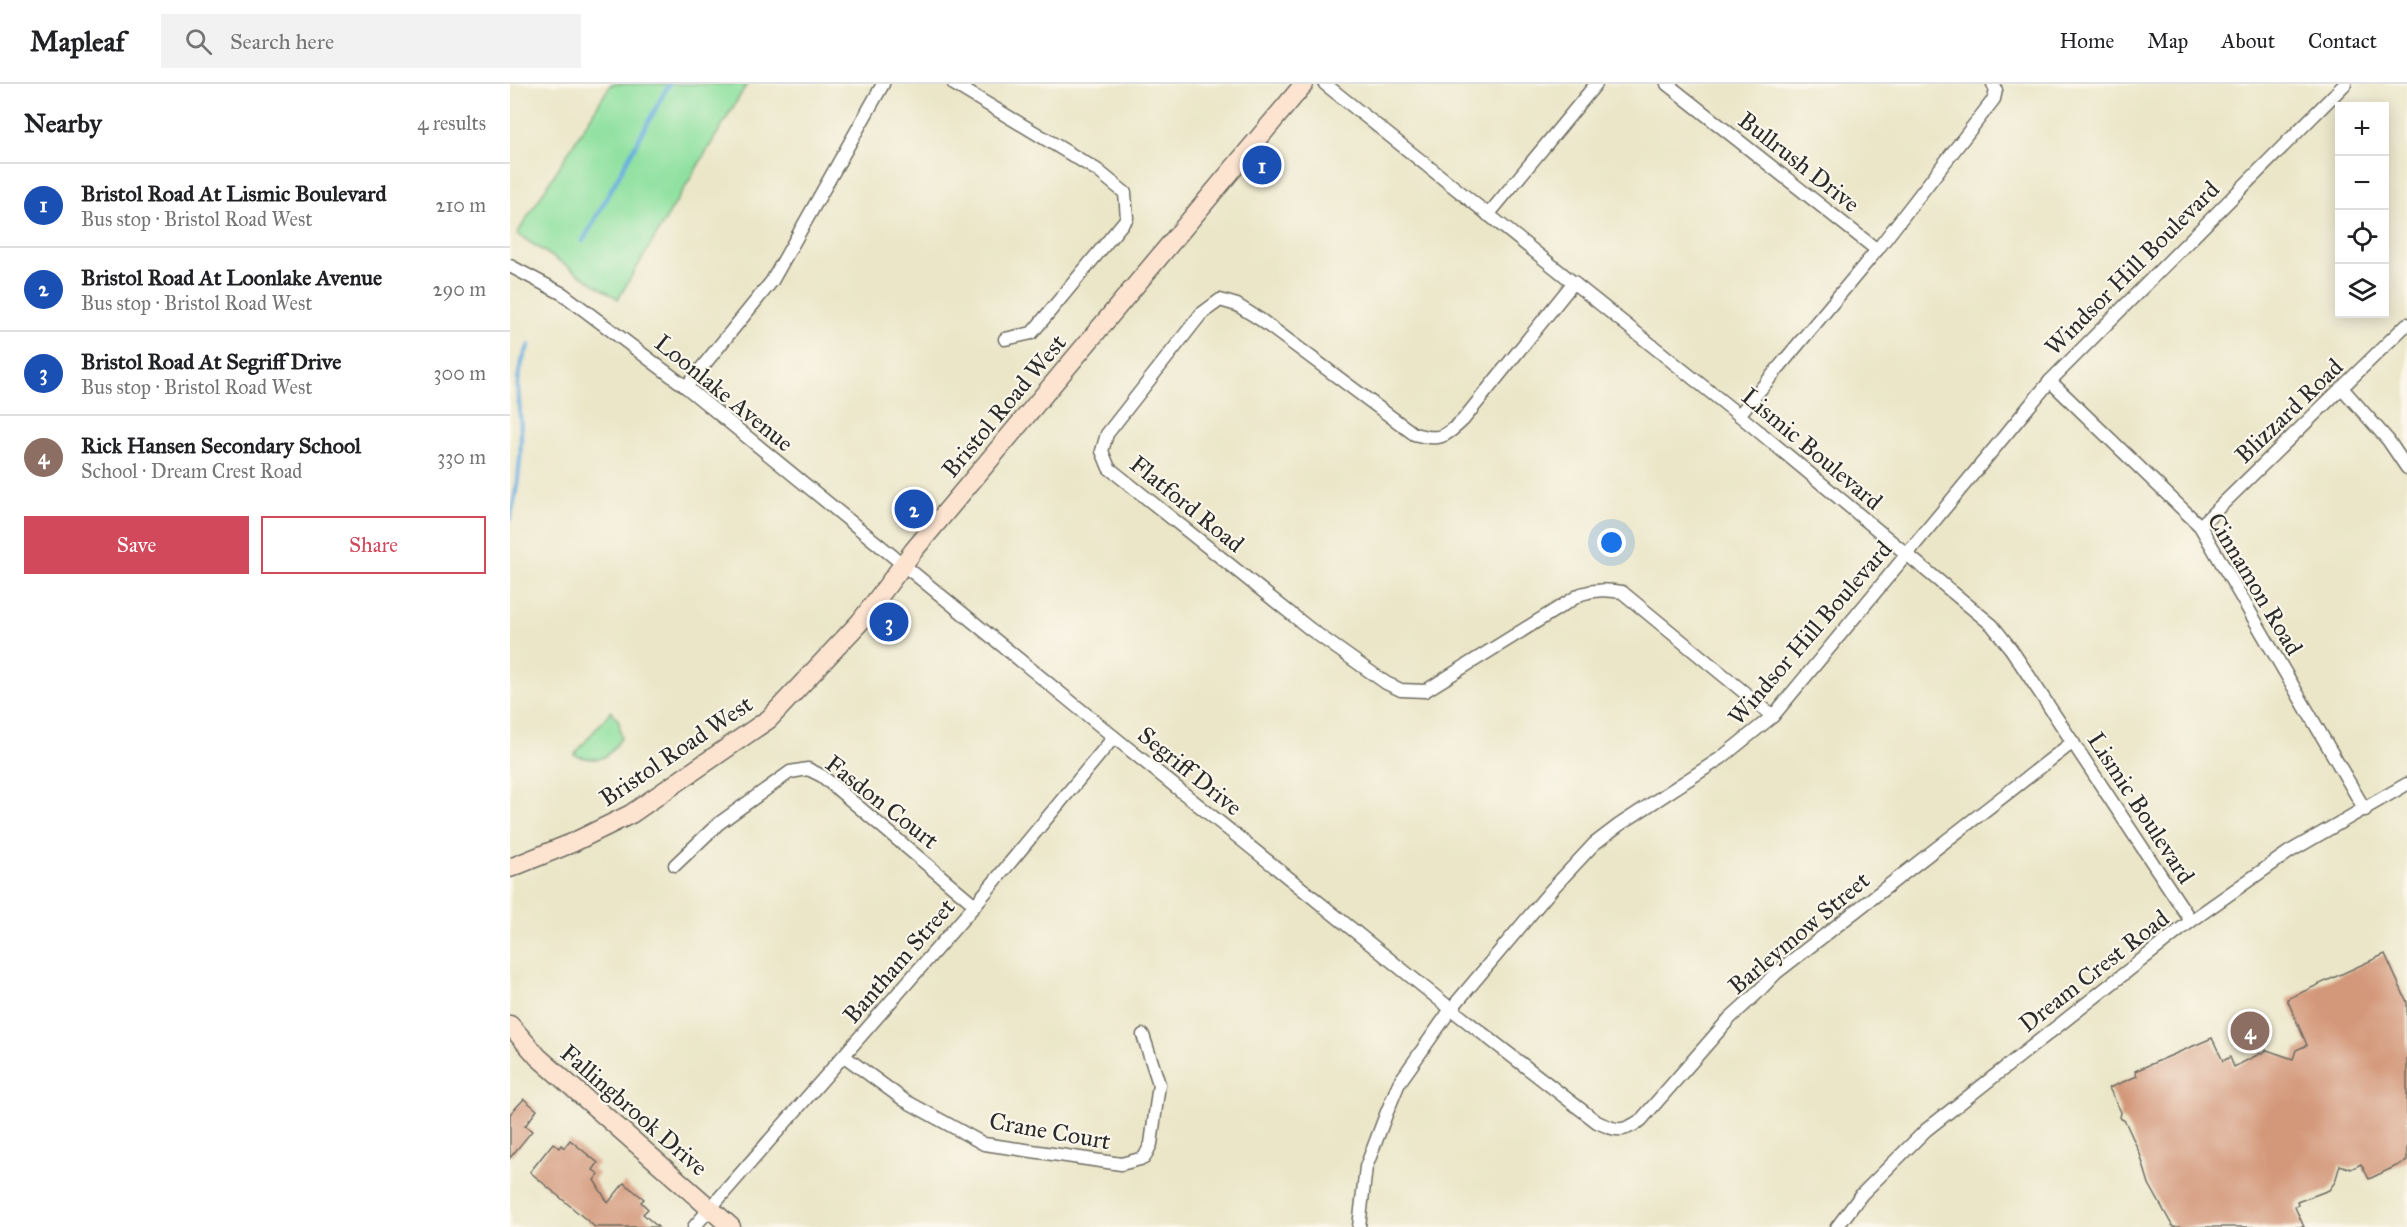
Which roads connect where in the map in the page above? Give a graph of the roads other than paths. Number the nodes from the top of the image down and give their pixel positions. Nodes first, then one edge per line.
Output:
1 (883, 84) edge
2 (954, 84) edge
3 (1304, 84) edge
4 (1325, 84) edge
5 (1596, 84) edge
6 (1667, 84) edge
7 (1993, 84) edge
8 (2345, 84) edge
9 (1488, 215) junction
10 (1877, 250) junction
11 (510, 266) edge
12 (1574, 282) junction
13 (2407, 324) edge
14 (1005, 339) dead end
15 (2050, 381) junction
16 (686, 387) junction
17 (2342, 388) junction
18 (1739, 415) junction
19 (2407, 468) edge
20 (2200, 526) junction
21 (1906, 556) junction
22 (902, 565) junction
23 (1773, 716) junction
24 (1114, 737) junction
25 (2073, 742) junction
26 (2407, 784) edge
27 (2365, 810) junction
28 (675, 866) dead end
29 (510, 868) edge
30 (975, 905) junction
31 (2191, 921) junction
32 (1451, 1009) junction
33 (510, 1025) edge
34 (1143, 1035) dead end
35 (844, 1056) junction
36 (710, 1208) junction
37 (694, 1227) edge
38 (731, 1227) edge
39 (1359, 1227) edge
40 (1838, 1227) edge

1 - 16 street
2 - 14 street
3 - 22 street, Bristol Road West
4 - 9 street, Lismic Boulevard
5 - 9 street
6 - 10 street, Bullrush Drive
7 - 10 street
8 - 15 street, Windsor Hill Boulevard
9 - 12 street, Lismic Boulevard
10 - 18 street
11 - 16 street, Loonlake Avenue
12 - 18 street, Lismic Boulevard
12 - 23 street, Flatford Road
13 - 17 street, Blizzard Road
15 - 20 street, Cinnamon Road
15 - 21 street, Windsor Hill Boulevard
16 - 22 street, Loonlake Avenue
17 - 19 street
17 - 20 street, Blizzard Road
18 - 21 street, Lismic Boulevard
20 - 27 street, Cinnamon Road
21 - 23 street, Windsor Hill Boulevard
21 - 25 street, Lismic Boulevard
22 - 24 street, Segriff Drive
22 - 29 street, Bristol Road West
23 - 32 street, Windsor Hill Boulevard
24 - 30 street, Bantham Street
24 - 32 street, Segriff Drive
25 - 31 street, Lismic Boulevard
25 - 32 street, Barleymow Street
26 - 27 street, Dream Crest Road
27 - 31 street, Dream Crest Road
28 - 30 street, Fasdon Court
30 - 35 street, Bantham Street
31 - 40 street, Dream Crest Road
32 - 39 street, Windsor Hill Boulevard
33 - 36 street, Fallingbrook Drive
34 - 35 street, Crane Court
35 - 36 street, Bantham Street
36 - 37 street, Bantham Street
36 - 38 street, Fallingbrook Drive

